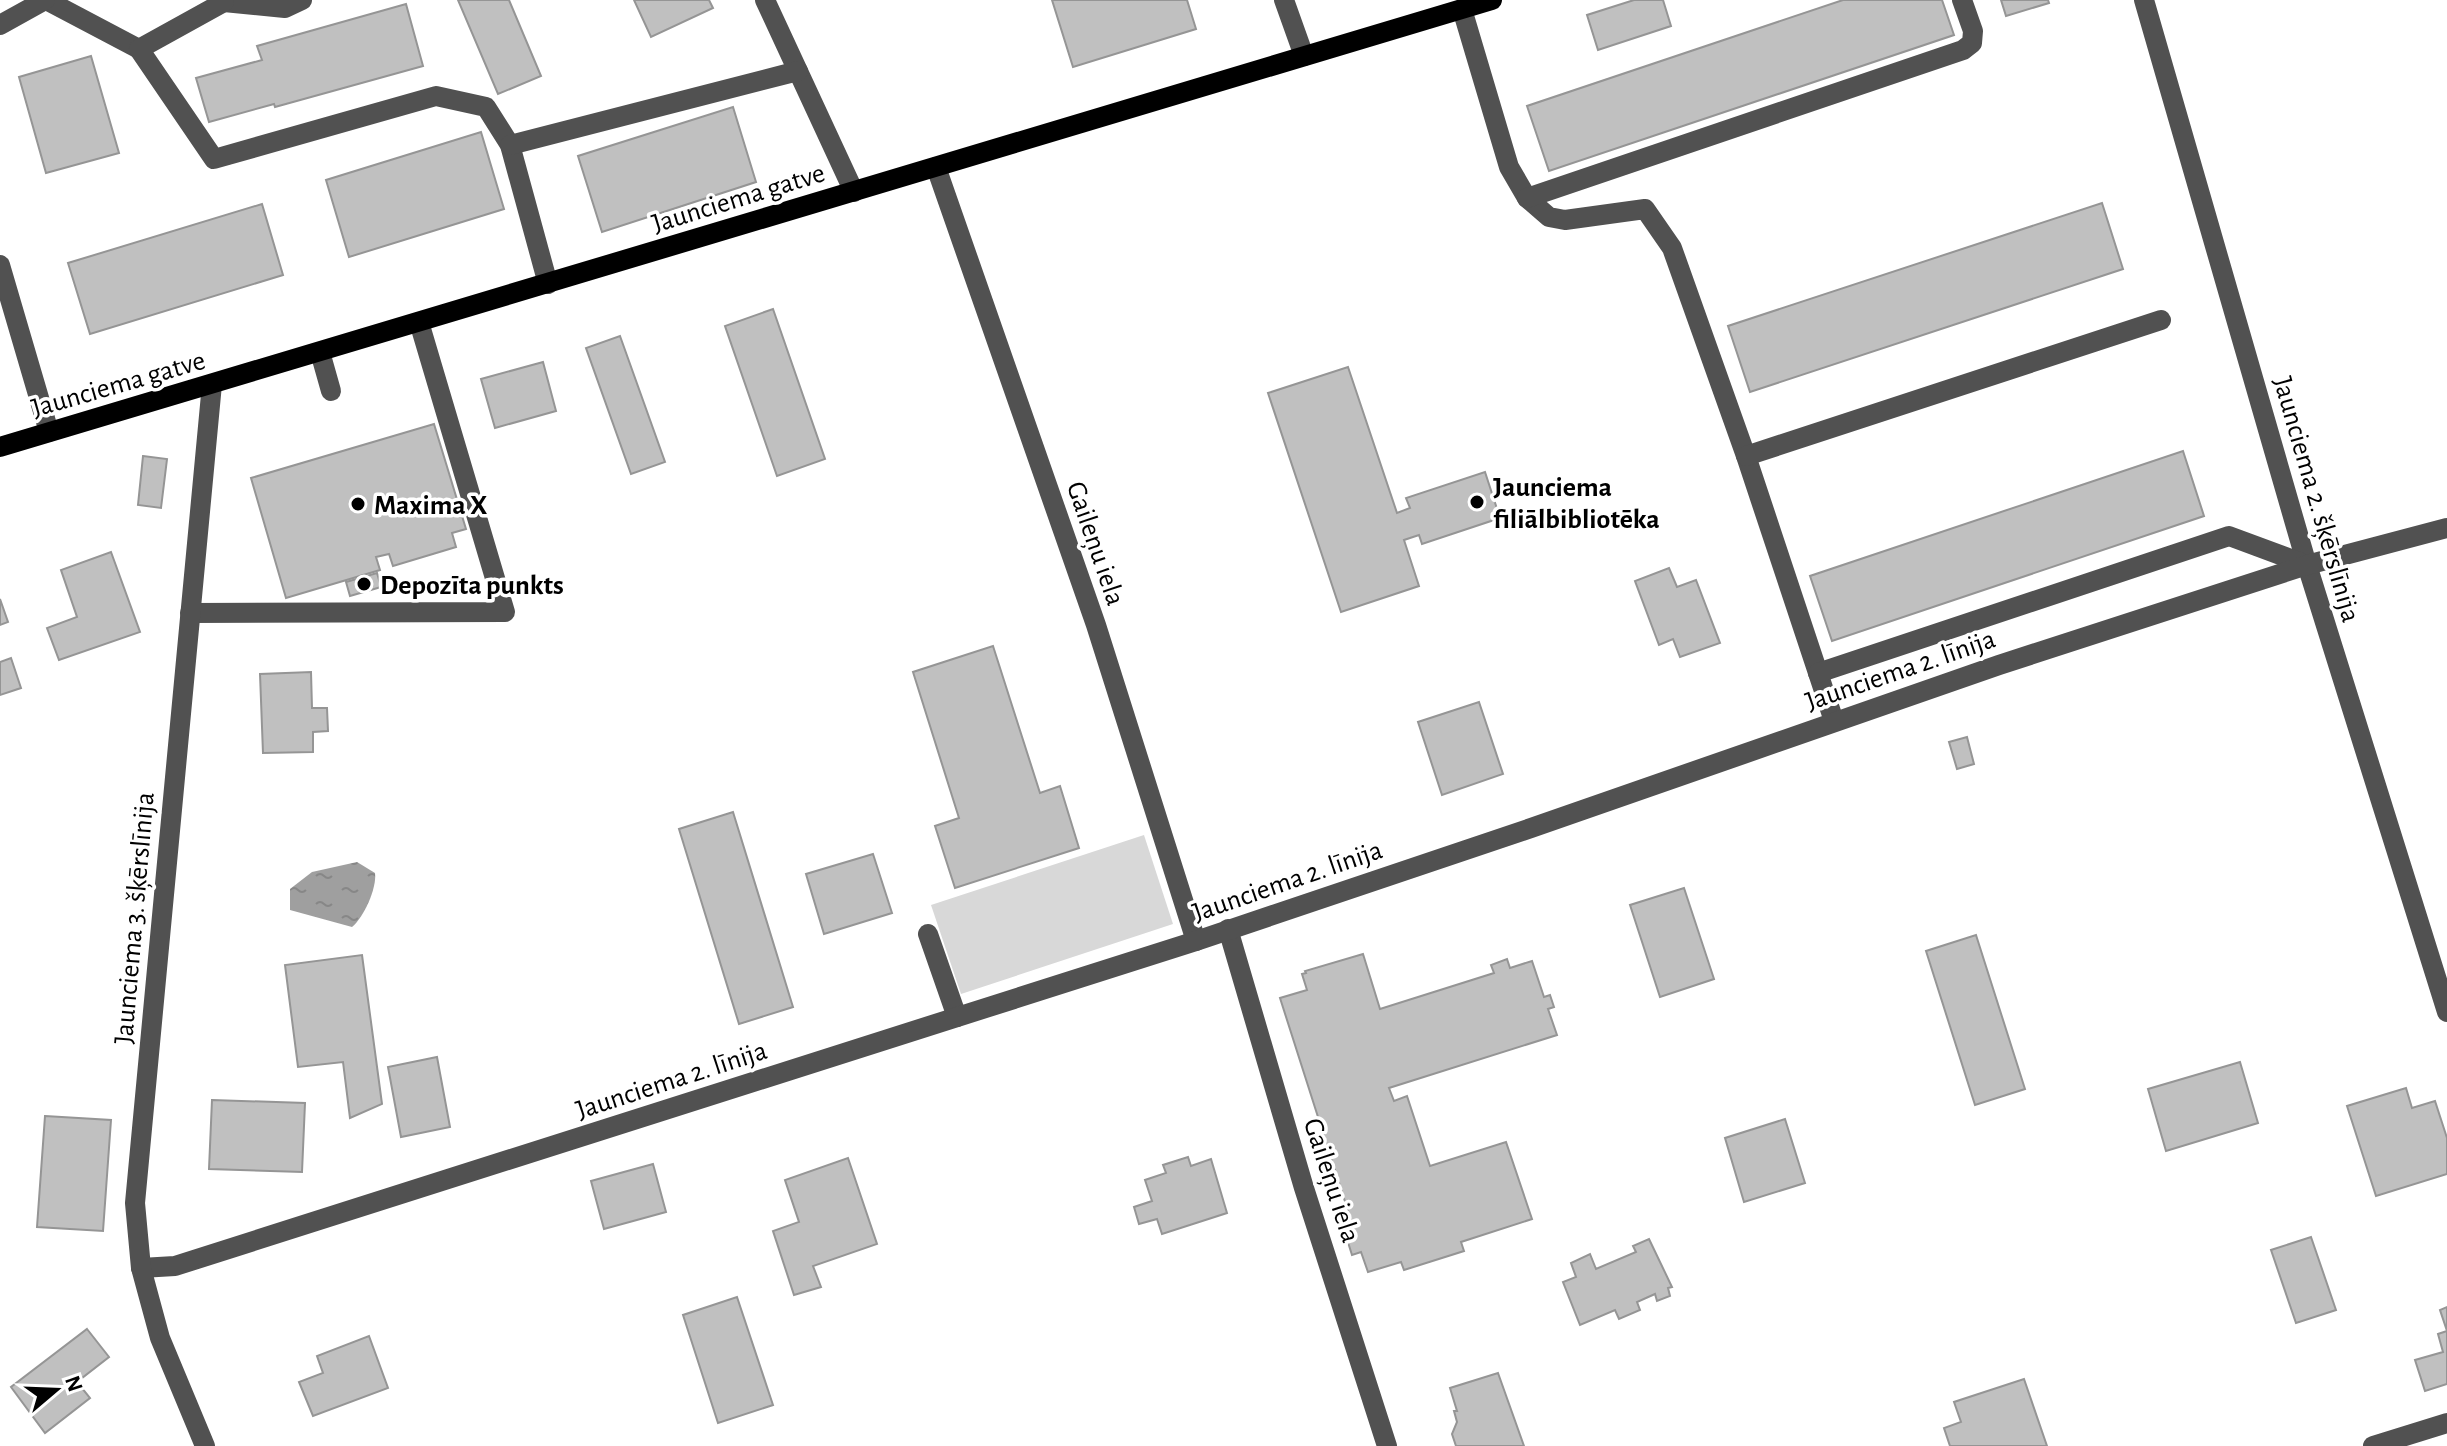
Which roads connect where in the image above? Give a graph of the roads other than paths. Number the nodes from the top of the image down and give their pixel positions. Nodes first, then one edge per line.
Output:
1 (46, 0) edge
2 (302, 0) edge
3 (765, 0) edge
4 (1284, 0) edge
5 (1492, 0) edge
6 (1962, 0) edge
7 (2144, 0) edge
8 (224, 1) edge
9 (1462, 9) junction
10 (0, 25) edge
11 (139, 49) junction
12 (1304, 56) junction
13 (798, 71) junction
14 (510, 145) junction
15 (936, 167) junction
16 (854, 192) junction
17 (1527, 198) junction
18 (0, 265) edge
19 (548, 284) junction
20 (2161, 320) dead end
21 (419, 322) junction
22 (320, 352) junction
23 (212, 384) junction
24 (331, 391) dead end
25 (49, 432) junction
26 (0, 447) edge
27 (1746, 456) junction
28 (2447, 528) edge
29 (2307, 565) junction
30 (190, 613) junction
31 (1818, 673) junction
32 (1834, 721) junction
33 (1228, 929) junction
34 (928, 934) dead end
35 (1196, 941) junction
36 (2447, 1012) edge
37 (957, 1017) junction
38 (141, 1268) junction
39 (2447, 1423) edge
40 (205, 1446) edge
41 (1387, 1446) edge
42 (2373, 1446) edge

1 - 10 street
1 - 11 street
2 - 8 street
3 - 13 street
4 - 12 street
5 - 9 main road, Jaunciema gatve
6 - 17 street
7 - 29 street, Jaunciema 2. šķērslīnija
8 - 11 street
9 - 12 main road, Jaunciema gatve
9 - 17 street
11 - 14 street
12 - 15 main road, Jaunciema gatve
13 - 14 street
13 - 16 street
14 - 19 street
15 - 16 main road, Jaunciema gatve
15 - 35 street, Gaileņu iela
16 - 19 main road, Jaunciema gatve
17 - 27 street
18 - 25 street
19 - 21 main road, Jaunciema gatve
20 - 27 street
21 - 22 main road, Jaunciema gatve
21 - 30 street
22 - 23 main road, Jaunciema gatve
22 - 24 street
23 - 25 main road, Jaunciema gatve
23 - 30 street, Jaunciema 3. šķērslīnija
25 - 26 main road, Jaunciema gatve
27 - 31 street
28 - 29 street, Jaunciema 2. līnija
29 - 31 street
29 - 32 street, Jaunciema 2. līnija
29 - 36 street, Jaunciema 2. šķērslīnija
30 - 38 street, Jaunciema 3. šķērslīnija
31 - 32 street
32 - 33 street, Jaunciema 2. līnija
33 - 35 street, Jaunciema 2. līnija
33 - 41 street, Gaileņu iela
34 - 37 street
35 - 37 street, Jaunciema 2. līnija
37 - 38 street, Jaunciema 2. līnija
38 - 40 street, Jaunciema 3. šķērslīnija
39 - 42 street

